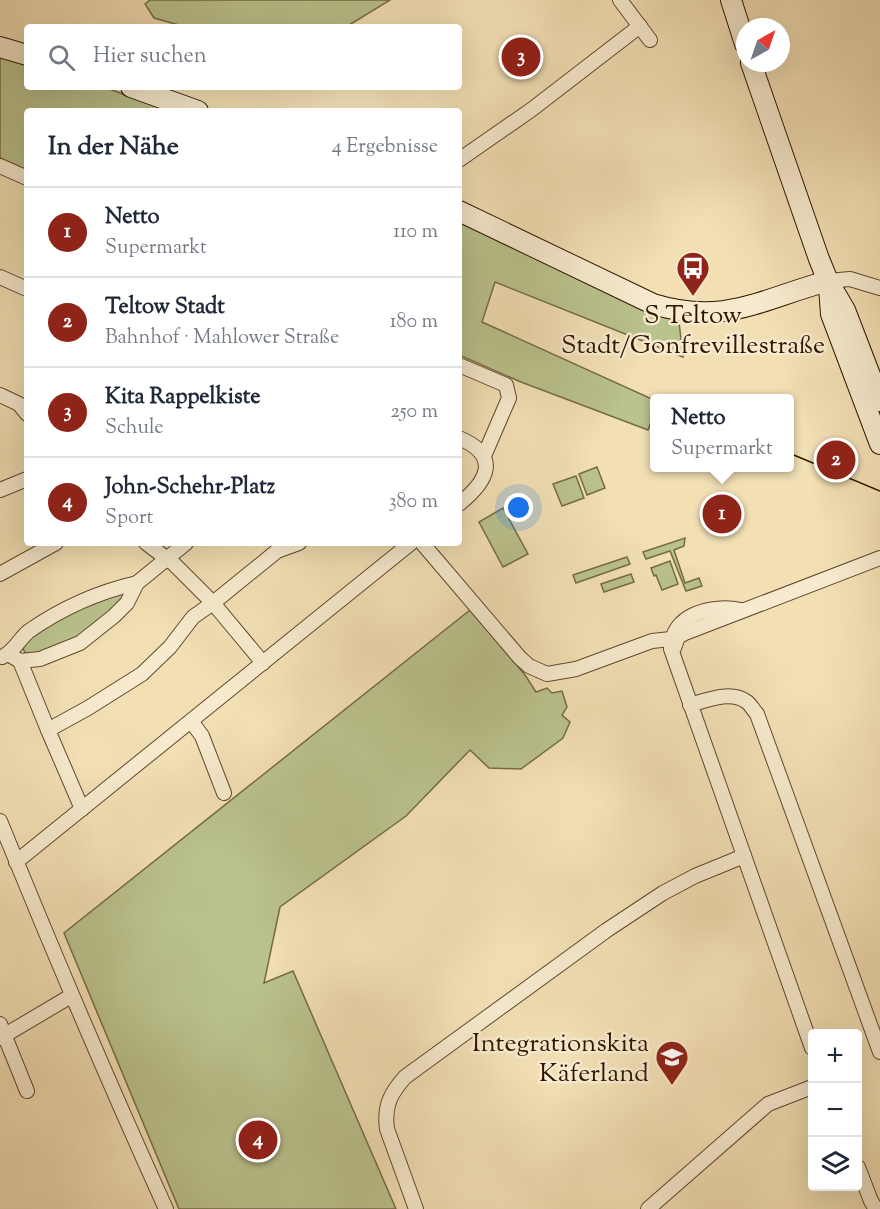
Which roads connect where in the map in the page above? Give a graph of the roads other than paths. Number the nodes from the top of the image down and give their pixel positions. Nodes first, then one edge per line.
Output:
1 (620, 0) edge
2 (731, 0) edge
3 (737, 18) edge
4 (640, 26) junction
5 (650, 40) dead end
6 (0, 47) edge
7 (24, 54) edge
8 (755, 72) edge
9 (138, 90) edge
10 (190, 108) edge
11 (462, 157) edge
12 (0, 166) edge
13 (24, 176) edge
14 (462, 212) edge
15 (0, 277) edge
16 (828, 282) junction
17 (24, 288) edge
18 (880, 288) edge
19 (462, 366) edge
20 (0, 395) edge
21 (880, 401) edge
22 (24, 410) edge
23 (462, 439) edge
24 (880, 443) edge
25 (484, 456) junction
26 (24, 480) edge
27 (0, 490) edge
28 (462, 502) edge
29 (51, 546) edge
30 (149, 546) edge
31 (182, 546) edge
32 (290, 546) edge
33 (407, 546) edge
34 (425, 546) edge
35 (880, 558) edge
36 (165, 560) junction
37 (0, 574) edge
38 (137, 583) junction
39 (213, 603) junction
40 (741, 610) junction
41 (671, 639) junction
42 (674, 657) junction
43 (9, 658) edge
44 (263, 663) junction
45 (690, 705) junction
46 (191, 721) junction
47 (48, 730) junction
48 (224, 793) dead end
49 (82, 809) junction
50 (0, 821) edge
51 (744, 856) junction
52 (16, 862) junction
53 (71, 996) junction
54 (2, 1032) edge
55 (808, 1034) edge
56 (880, 1052) edge
57 (808, 1089) edge
58 (27, 1090) dead end
59 (862, 1177) edge
60 (166, 1209) edge
61 (416, 1209) edge
62 (648, 1209) edge
63 (876, 1209) edge

1 - 4 street
2 - 3 main road
4 - 5 street
4 - 11 street
6 - 7 main road
8 - 16 main road
9 - 10 main road
12 - 13 street
14 - 16 main road
15 - 17 street
16 - 18 street
16 - 21 main road
16 - 24 main road
19 - 25 street
20 - 22 street
23 - 25 street
25 - 28 street
26 - 27 street
29 - 37 street
30 - 36 street
31 - 36 street
32 - 39 street
33 - 44 street
34 - 41 street
35 - 40 street
36 - 38 street
36 - 39 street
38 - 43 street
38 - 43 street
39 - 44 street
39 - 47 street
40 - 41 street
40 - 42 street
41 - 42 street
42 - 45 street
43 - 47 street
44 - 46 street
45 - 51 street
45 - 56 street
46 - 48 street
46 - 49 street
47 - 49 street
49 - 52 street
50 - 52 street
51 - 55 street
51 - 61 street
52 - 53 street
53 - 54 street
53 - 60 street
54 - 58 street
57 - 62 street
59 - 63 street

